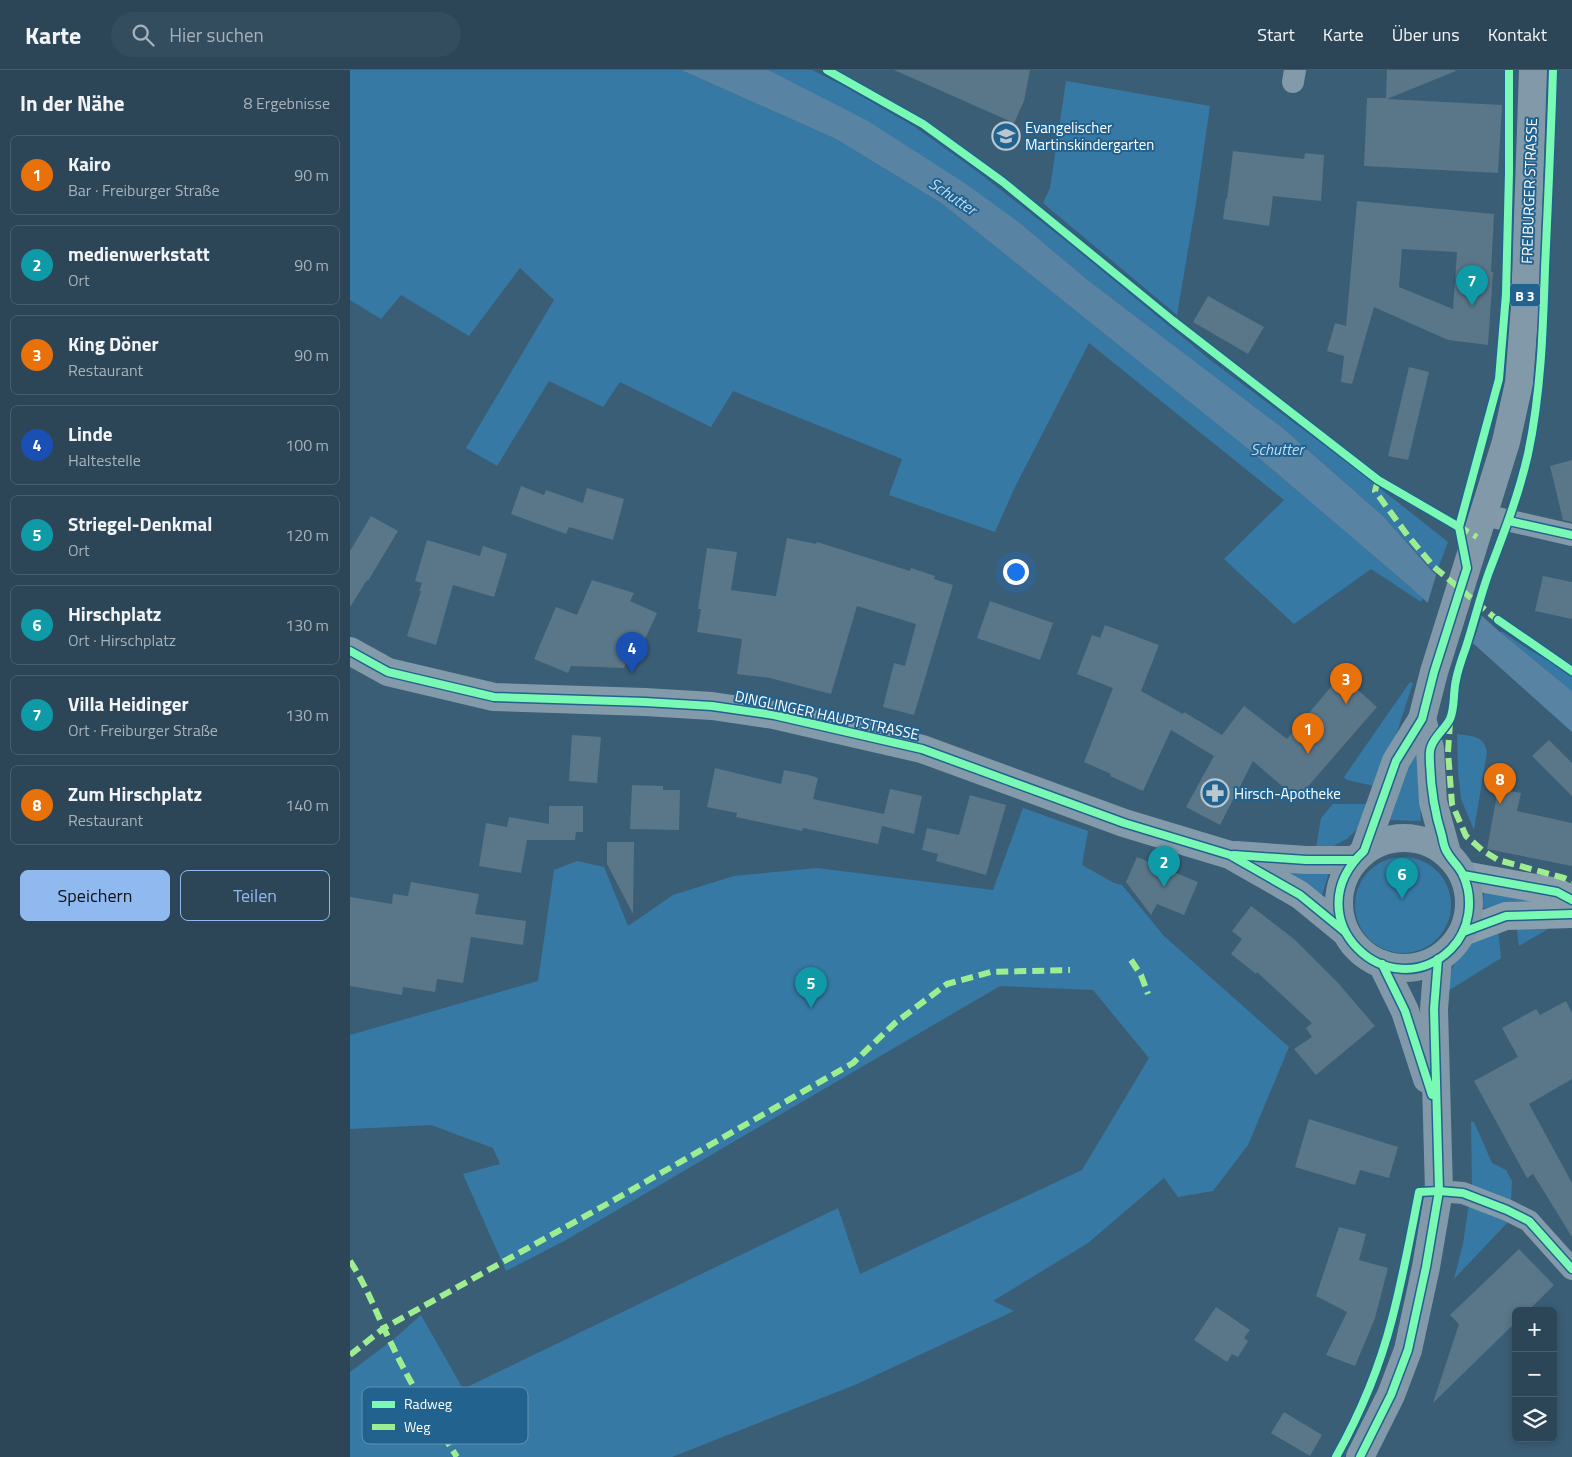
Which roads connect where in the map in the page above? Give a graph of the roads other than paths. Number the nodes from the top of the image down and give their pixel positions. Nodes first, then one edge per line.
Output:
1 (1533, 70) edge
2 (1484, 515) junction
3 (1572, 535) edge
4 (350, 652) edge
5 (1422, 719) junction
6 (1447, 853) junction
7 (1230, 855) junction
8 (1359, 855) junction
9 (1463, 875) junction
10 (1572, 900) edge
11 (1572, 914) edge
12 (1344, 931) junction
13 (1463, 932) junction
14 (1438, 959) junction
15 (1382, 964) junction
16 (1436, 1109) junction
17 (1439, 1191) junction
18 (1572, 1269) edge
19 (1360, 1457) edge

1 - 2 main road, FREIBURGER STRASSE / B 3
2 - 3 street
2 - 5 main road, FREIBURGER STRASSE / B 3
4 - 7 street, DINGLINGER HAUPTSTRASSE
5 - 6 main road, FREIBURGER STRASSE / B 3
5 - 8 main road, FREIBURGER STRASSE / B 3
6 - 8 main road
6 - 9 main road, B 3
7 - 8 street, DINGLINGER HAUPTSTRASSE
7 - 12 street, DINGLINGER HAUPTSTRASSE
8 - 12 main road, B 3
9 - 10 main road
9 - 13 main road, B 3
11 - 13 main road
12 - 15 main road, B 3
13 - 14 main road, B 3
14 - 15 main road
14 - 16 main road
15 - 16 main road
16 - 17 main road
17 - 18 street
17 - 19 main road

